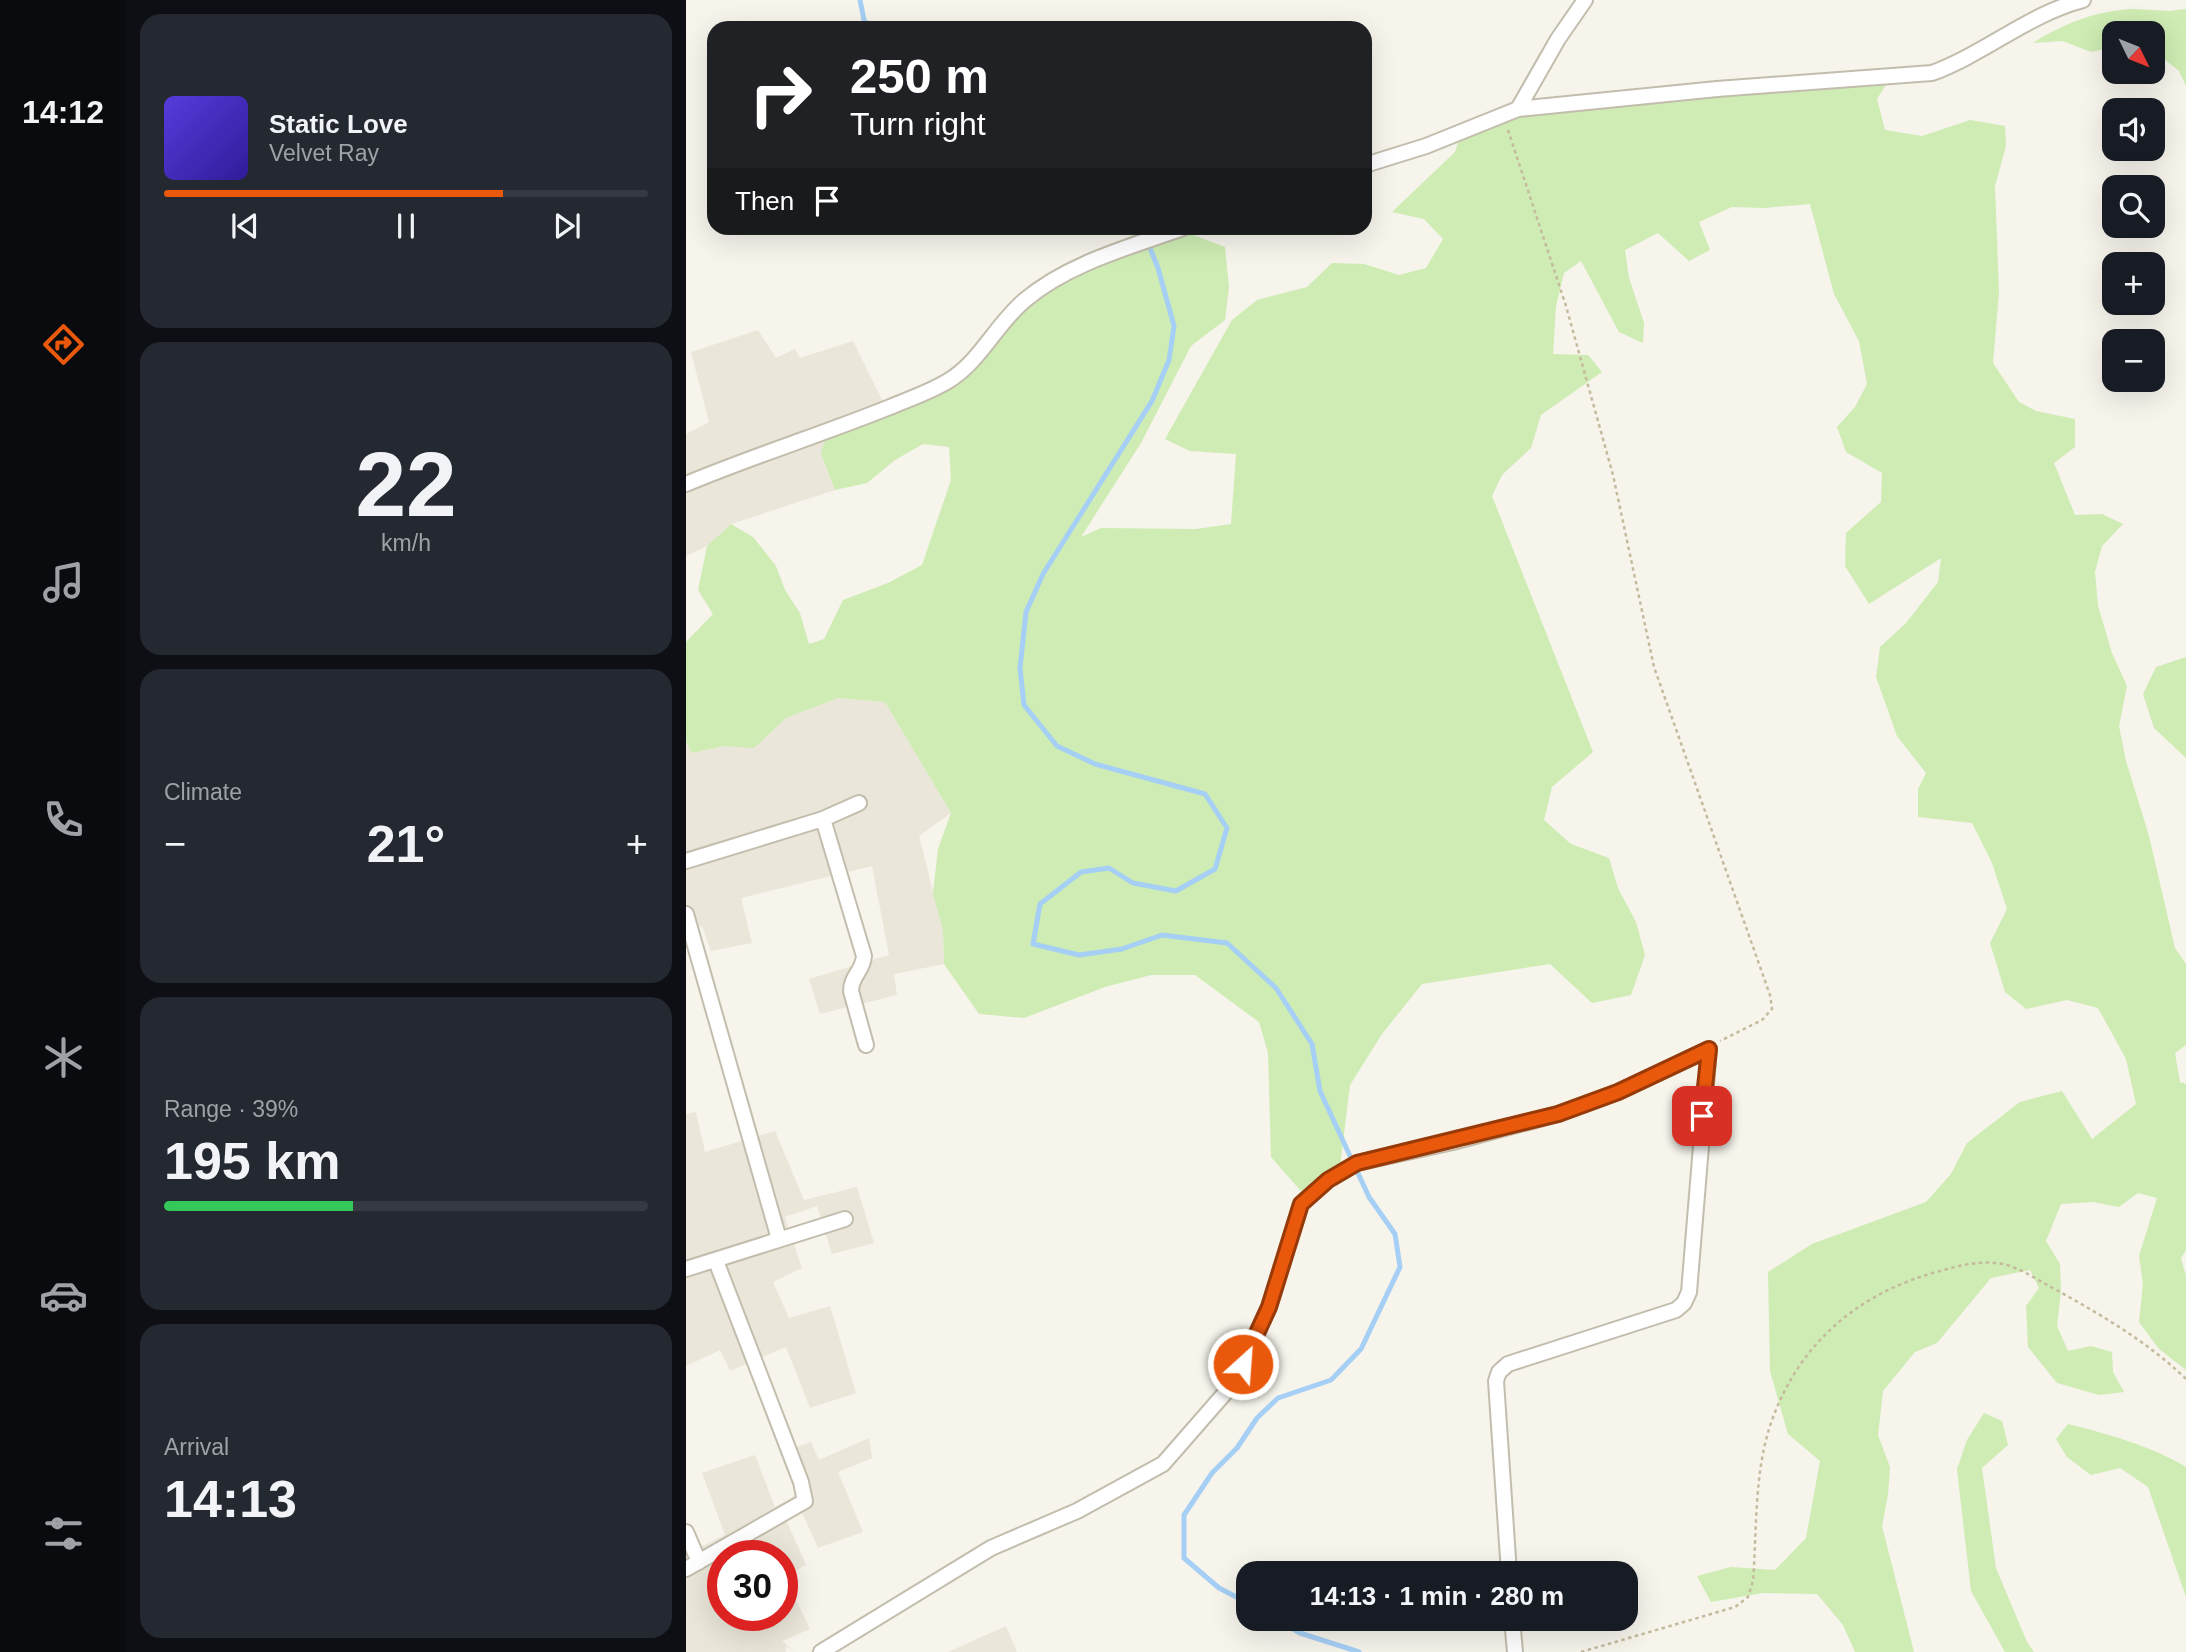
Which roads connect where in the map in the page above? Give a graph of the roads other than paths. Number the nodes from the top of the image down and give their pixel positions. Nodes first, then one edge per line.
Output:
1 (1585, 0) edge
2 (2082, 0) edge
3 (1518, 109) junction
4 (1372, 163) edge
5 (1164, 235) edge
6 (686, 484) edge
7 (859, 803) dead end
8 (823, 819) junction
9 (686, 862) edge
10 (686, 914) edge
11 (866, 1045) dead end
12 (845, 1219) dead end
13 (779, 1239) junction
14 (716, 1261) junction
15 (686, 1269) edge
16 (686, 1532) edge
17 (1508, 1561) edge
18 (693, 1566) edge
19 (1514, 1631) edge
20 (821, 1652) edge
21 (1515, 1652) edge

1 - 3 street
2 - 3 street
3 - 4 street
5 - 6 street
7 - 8 street
8 - 9 street
8 - 11 street
10 - 13 street
12 - 13 street
13 - 14 street
14 - 15 street
14 - 18 street
16 - 18 street
17 - 20 street
19 - 21 street

